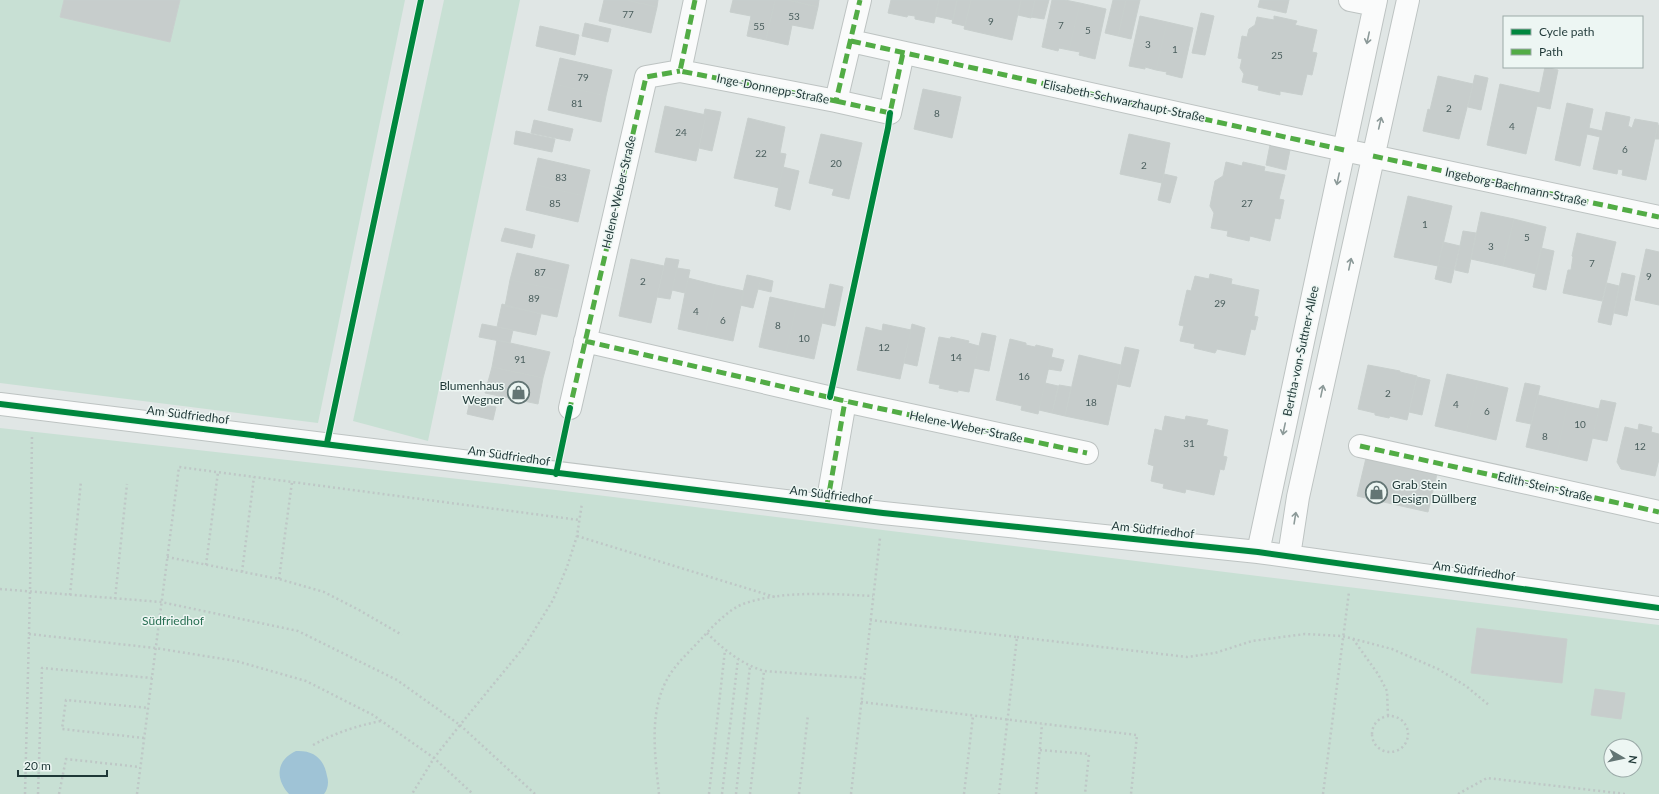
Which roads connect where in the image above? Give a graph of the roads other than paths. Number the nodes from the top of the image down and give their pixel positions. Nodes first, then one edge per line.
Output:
1 (695, 0) edge
2 (860, 0) edge
3 (1350, 0) edge
4 (1408, 0) edge
5 (1376, 3) edge
6 (851, 41) junction
7 (903, 53) junction
8 (680, 71) junction
9 (836, 101) junction
10 (1344, 150) junction
11 (1373, 156) junction
12 (1659, 217) edge
13 (585, 341) junction
14 (845, 401) junction
15 (0, 404) edge
16 (570, 408) dead end
17 (1360, 446) dead end
18 (1087, 453) dead end
19 (827, 505) junction
20 (1659, 512) edge
21 (1258, 552) junction
22 (1289, 556) junction
23 (1659, 608) edge

1 - 8 street
2 - 6 street, Inge-Donnepp-Straße
3 - 5 street
11 -> 4 street
5 -> 10 street, Bertha-von-Suttner-Allee
6 - 7 street, Elisabeth-Schwarzhaupt-Straße
6 - 9 street, Inge-Donnepp-Straße
7 - 9 street
7 - 10 street, Elisabeth-Schwarzhaupt-Straße
8 - 9 street, Inge-Donnepp-Straße
8 - 13 street, Helene-Weber-Straße
10 - 11 street
10 -> 21 street, Bertha-von-Suttner-Allee
11 - 12 street, Ingeborg-Bachmann-Straße
22 -> 11 street
13 - 14 street, Helene-Weber-Straße
13 - 16 street, Helene-Weber-Straße
14 - 18 street, Helene-Weber-Straße
14 - 19 street
15 - 19 street, Am Südfriedhof
17 - 20 street, Edith-Stein-Straße
19 - 21 street, Am Südfriedhof
21 - 22 street, Am Südfriedhof
22 - 23 street, Am Südfriedhof

